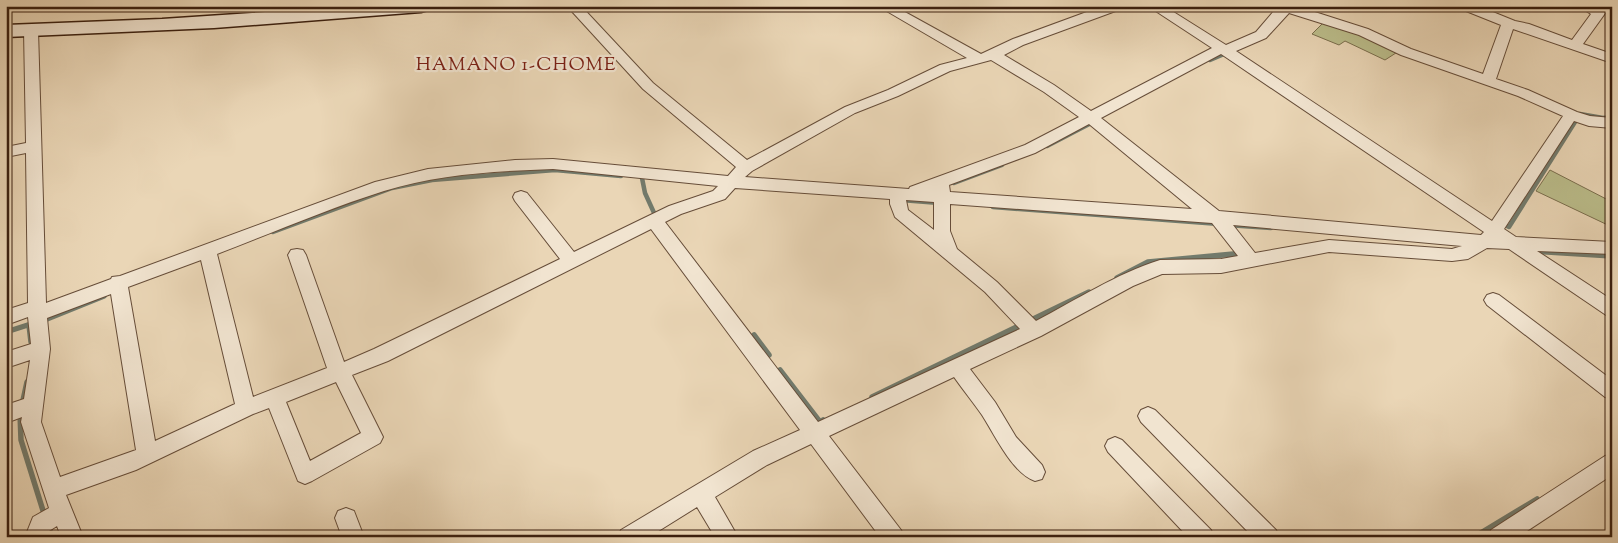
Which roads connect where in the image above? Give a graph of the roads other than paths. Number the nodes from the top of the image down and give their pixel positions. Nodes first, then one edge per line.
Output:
1 (421, 6) edge
2 (572, 6) edge
3 (884, 6) edge
4 (1116, 6) edge
5 (1154, 6) edge
6 (1466, 6) edge
7 (1584, 6) edge
8 (1289, 8) edge
9 (1512, 25) junction
10 (32, 30) junction
11 (6, 31) edge
12 (1575, 46) junction
13 (1223, 50) junction
14 (987, 57) junction
15 (1612, 59) edge
16 (1489, 80) junction
17 (1574, 116) junction
18 (1093, 120) junction
19 (1612, 123) edge
20 (34, 146) junction
21 (6, 152) edge
22 (746, 167) junction
23 (728, 186) junction
24 (901, 196) junction
25 (942, 196) junction
26 (522, 197) dead end
27 (654, 220) junction
28 (1221, 222) junction
29 (1482, 242) junction
30 (1515, 244) junction
31 (1612, 248) edge
32 (949, 251) junction
33 (208, 255) junction
34 (297, 256) dead end
35 (1247, 256) junction
36 (571, 260) junction
37 (119, 287) junction
38 (1493, 300) dead end
39 (1612, 310) edge
40 (38, 316) junction
41 (6, 318) edge
42 (1029, 326) junction
43 (34, 351) junction
44 (6, 360) edge
45 (957, 367) junction
46 (339, 372) junction
47 (1612, 391) edge
48 (275, 398) junction
49 (246, 408) junction
50 (19, 410) edge
51 (1148, 416) dead end
52 (816, 434) junction
53 (1115, 446) dead end
54 (147, 454) junction
55 (1612, 463) edge
56 (1035, 472) dead end
57 (54, 489) junction
58 (701, 494) junction
59 (47, 523) edge
60 (654, 530) edge
61 (72, 537) edge
62 (629, 537) edge
63 (727, 537) edge
64 (893, 537) edge
65 (1203, 537) edge
66 (1268, 537) edge
67 (1499, 537) edge

1 - 10 main road
2 - 22 street
3 - 14 street
4 - 14 street
5 - 13 street
6 - 9 street
7 - 12 street
8 - 13 street
8 - 16 street
9 - 12 street
9 - 16 street
10 - 11 main road
10 - 20 street
12 - 15 street
13 - 18 street
13 - 29 street
14 - 18 street
14 - 22 street
16 - 17 street
17 - 19 street
17 - 29 street
18 - 25 street
18 - 28 street
20 - 21 street
20 - 40 street
22 - 23 street
23 - 24 street
23 - 27 street
23 - 33 street
24 - 25 street
24 - 32 street
25 - 28 street
25 - 32 street
26 - 36 street
27 - 36 street
27 - 52 street
28 - 29 street
28 - 35 street
29 - 30 street
29 - 35 street
30 - 31 street
30 - 39 street
32 - 42 street
33 - 37 street
33 - 49 street
34 - 46 street
35 - 42 street
36 - 46 street
37 - 40 street
37 - 54 street
38 - 47 street
40 - 41 street
40 - 43 street
42 - 45 street
43 - 44 street
43 - 50 street
45 - 52 street
45 - 56 street
46 - 48 street
46 - 48 street
48 - 49 street
49 - 54 street
50 - 57 street
51 - 66 street
52 - 58 street
52 - 64 street
53 - 65 street
54 - 57 street
55 - 67 street
57 - 59 street
58 - 60 street
58 - 63 street
59 - 61 street
60 - 62 street

